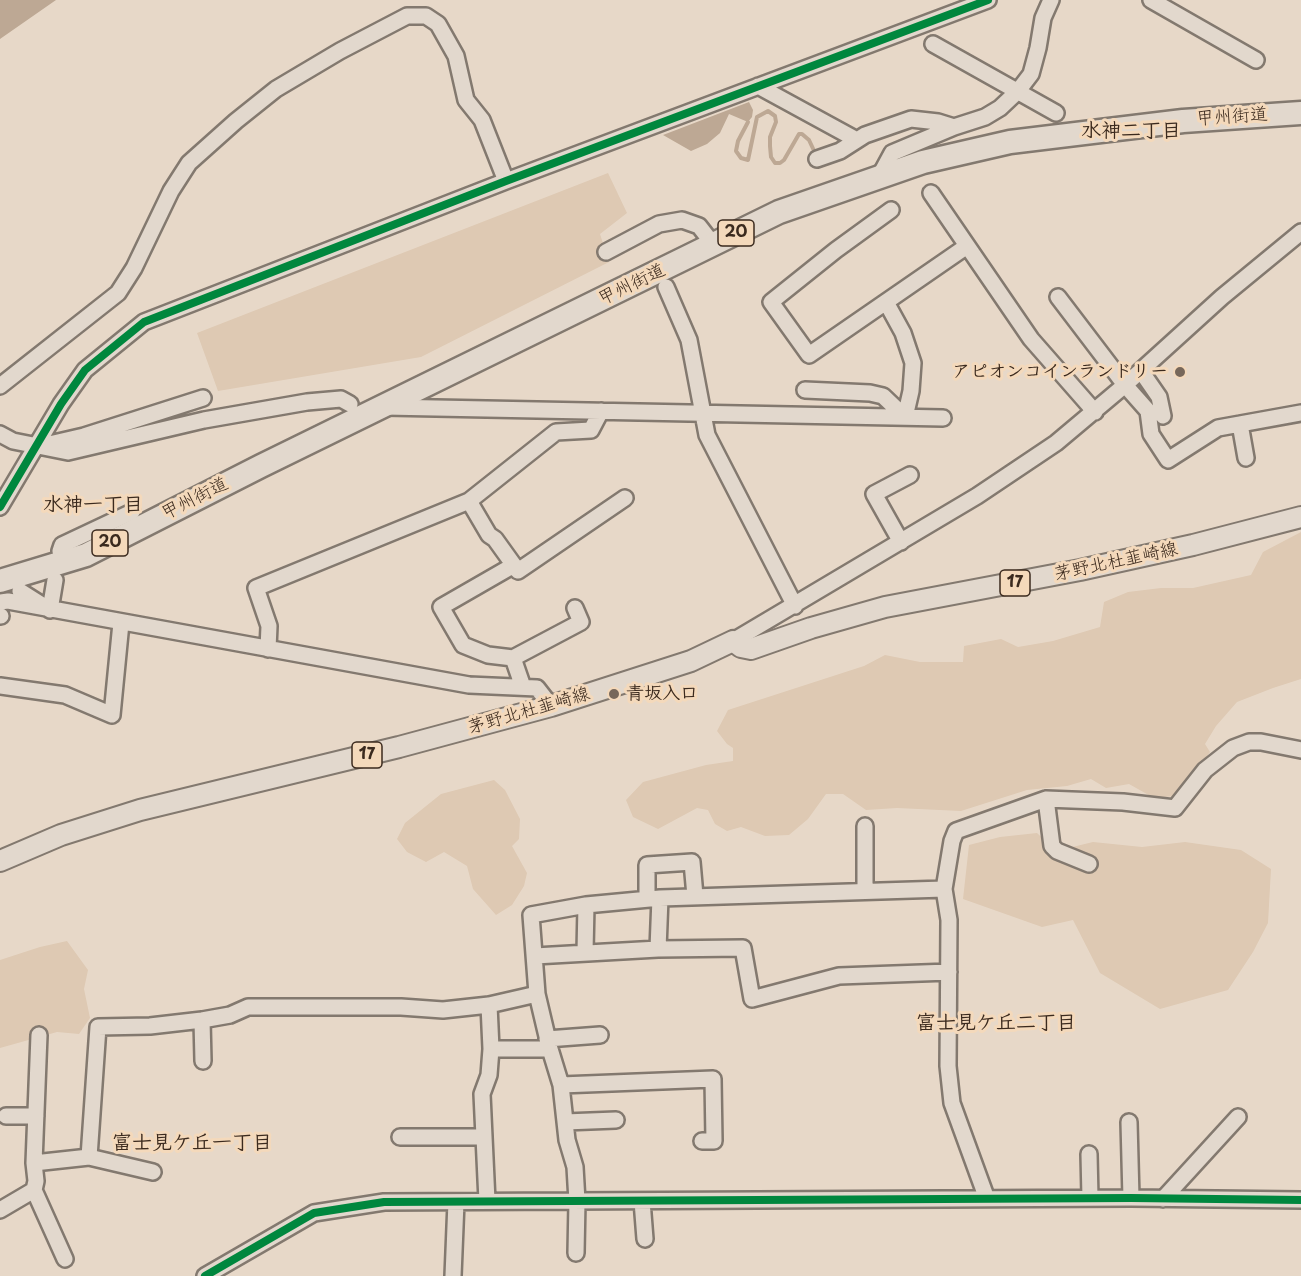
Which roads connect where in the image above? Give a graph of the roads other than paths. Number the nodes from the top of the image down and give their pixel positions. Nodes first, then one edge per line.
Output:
1 (988, 0) edge
2 (1051, 0) edge
3 (1151, 0) edge
4 (933, 44) dead end
5 (1256, 60) dead end
6 (758, 86) junction
7 (1018, 91) junction
8 (1056, 113) dead end
9 (1301, 113) edge
10 (954, 127) junction
11 (857, 140) junction
12 (817, 159) dead end
13 (879, 177) junction
14 (506, 181) junction
15 (931, 193) dead end
16 (891, 210) dead end
17 (1301, 232) edge
18 (713, 244) junction
19 (967, 246) junction
20 (606, 252) dead end
21 (666, 287) dead end
22 (1058, 297) dead end
23 (886, 302) junction
24 (1142, 370) junction
25 (1125, 385) junction
26 (0, 386) edge
27 (805, 390) dead end
28 (202, 398) dead end
29 (350, 404) dead end
30 (382, 407) junction
31 (601, 411) junction
32 (1095, 412) junction
33 (704, 413) junction
34 (1301, 413) edge
35 (1163, 416) dead end
36 (905, 417) junction
37 (943, 418) dead end
38 (1240, 424) junction
39 (0, 434) edge
40 (36, 447) junction
41 (1246, 458) dead end
42 (910, 475) dead end
43 (625, 498) dead end
44 (469, 501) junction
45 (0, 507) edge
46 (132, 512) dead end
47 (1301, 517) edge
48 (901, 542) junction
49 (60, 551) dead end
50 (514, 566) junction
51 (55, 580) dead end
52 (10, 586) edge
53 (0, 602) edge
54 (795, 606) junction
55 (575, 608) dead end
56 (50, 610) junction
57 (122, 623) junction
58 (733, 641) junction
59 (268, 649) junction
60 (513, 658) junction
61 (0, 686) edge
62 (523, 687) junction
63 (551, 706) junction
64 (1301, 750) edge
65 (1046, 799) junction
66 (865, 826) dead end
67 (0, 861) edge
68 (1089, 864) dead end
69 (944, 889) junction
70 (865, 891) junction
71 (695, 896) junction
72 (653, 898) junction
73 (586, 905) junction
74 (658, 949) junction
75 (585, 952) junction
76 (535, 956) junction
77 (949, 972) junction
78 (537, 994) junction
79 (489, 1005) junction
80 (202, 1020) junction
81 (39, 1035) dead end
82 (600, 1035) dead end
83 (548, 1044) junction
84 (491, 1049) junction
85 (202, 1060) dead end
86 (561, 1085) junction
87 (6, 1116) dead end
88 (36, 1116) junction
89 (1238, 1117) dead end
90 (616, 1120) dead end
91 (565, 1122) junction
92 (1129, 1122) dead end
93 (400, 1137) dead end
94 (484, 1137) junction
95 (702, 1142) dead end
96 (1089, 1154) dead end
97 (89, 1157) junction
98 (34, 1163) junction
99 (153, 1173) dead end
100 (34, 1190) junction
101 (1090, 1198) junction
102 (1131, 1198) junction
103 (987, 1199) junction
104 (1163, 1199) junction
105 (1301, 1200) edge
106 (487, 1201) junction
107 (577, 1201) junction
108 (642, 1201) junction
109 (456, 1202) junction
110 (0, 1210) edge
111 (645, 1239) dead end
112 (576, 1253) dead end
113 (65, 1259) dead end
114 (204, 1276) edge
115 (453, 1276) edge

1 - 6 street
2 - 7 street
3 - 5 street
4 - 7 street
6 - 11 street
6 - 14 street
7 - 8 street
7 - 10 street
9 - 13 highway, 甲州街道 / 20
10 - 11 street
10 - 13 street
11 - 12 street
13 - 18 highway, 甲州街道 / 20
14 - 26 street
14 - 40 street
15 - 19 street
16 - 23 street
17 - 24 street
18 - 20 street
18 - 30 highway, 甲州街道 / 20
19 - 23 street
19 - 32 street
21 - 33 street
22 - 25 street
23 - 36 street
24 - 25 street
24 - 35 street
25 - 32 street
25 - 38 street
27 - 36 street
28 - 40 street
29 - 40 street
30 - 31 street
30 - 52 highway, 甲州街道 / 20
31 - 33 street
31 - 44 street
32 - 48 street
33 - 36 street
33 - 54 street
34 - 38 street
36 - 37 street
38 - 41 street
39 - 40 street
40 - 45 street
42 - 48 street
43 - 50 street
44 - 50 street
44 - 59 street
46 - 49 street
47 - 58 main road, 茅野北杜韮崎線 / 17
48 - 54 street
50 - 60 street
51 - 56 street
52 - 56 street
53 - 56 street
54 - 58 street
55 - 60 street
56 - 57 street
57 - 59 street
57 - 61 street
58 - 63 main road, 茅野北杜韮崎線 / 17
59 - 62 street
60 - 62 street
62 - 63 street
63 - 67 main road, 茅野北杜韮崎線 / 17
64 - 65 street
65 - 68 street
65 - 69 street
66 - 70 street
69 - 70 street
69 - 77 street
70 - 71 street
71 - 72 street
71 - 72 street
72 - 73 street
72 - 74 street
73 - 75 street
73 - 76 street
74 - 75 street
74 - 77 street
75 - 76 street
76 - 78 street
77 - 103 street
78 - 79 street
78 - 83 street
79 - 80 street
79 - 84 street
80 - 85 street
80 - 97 street
81 - 88 street
82 - 83 street
83 - 84 street
83 - 86 street
84 - 94 street
86 - 91 street
86 - 95 street
87 - 88 street
88 - 98 street
89 - 104 street
90 - 91 street
91 - 107 street
92 - 102 street
93 - 94 street
94 - 106 street
96 - 101 street
97 - 98 street
97 - 99 street
98 - 100 street
100 - 110 street
100 - 113 street
101 - 102 street
101 - 103 street
102 - 104 street
103 - 108 street
104 - 105 street
106 - 107 street
106 - 109 street
107 - 108 street
107 - 112 street
108 - 111 street
109 - 114 street
109 - 115 street

